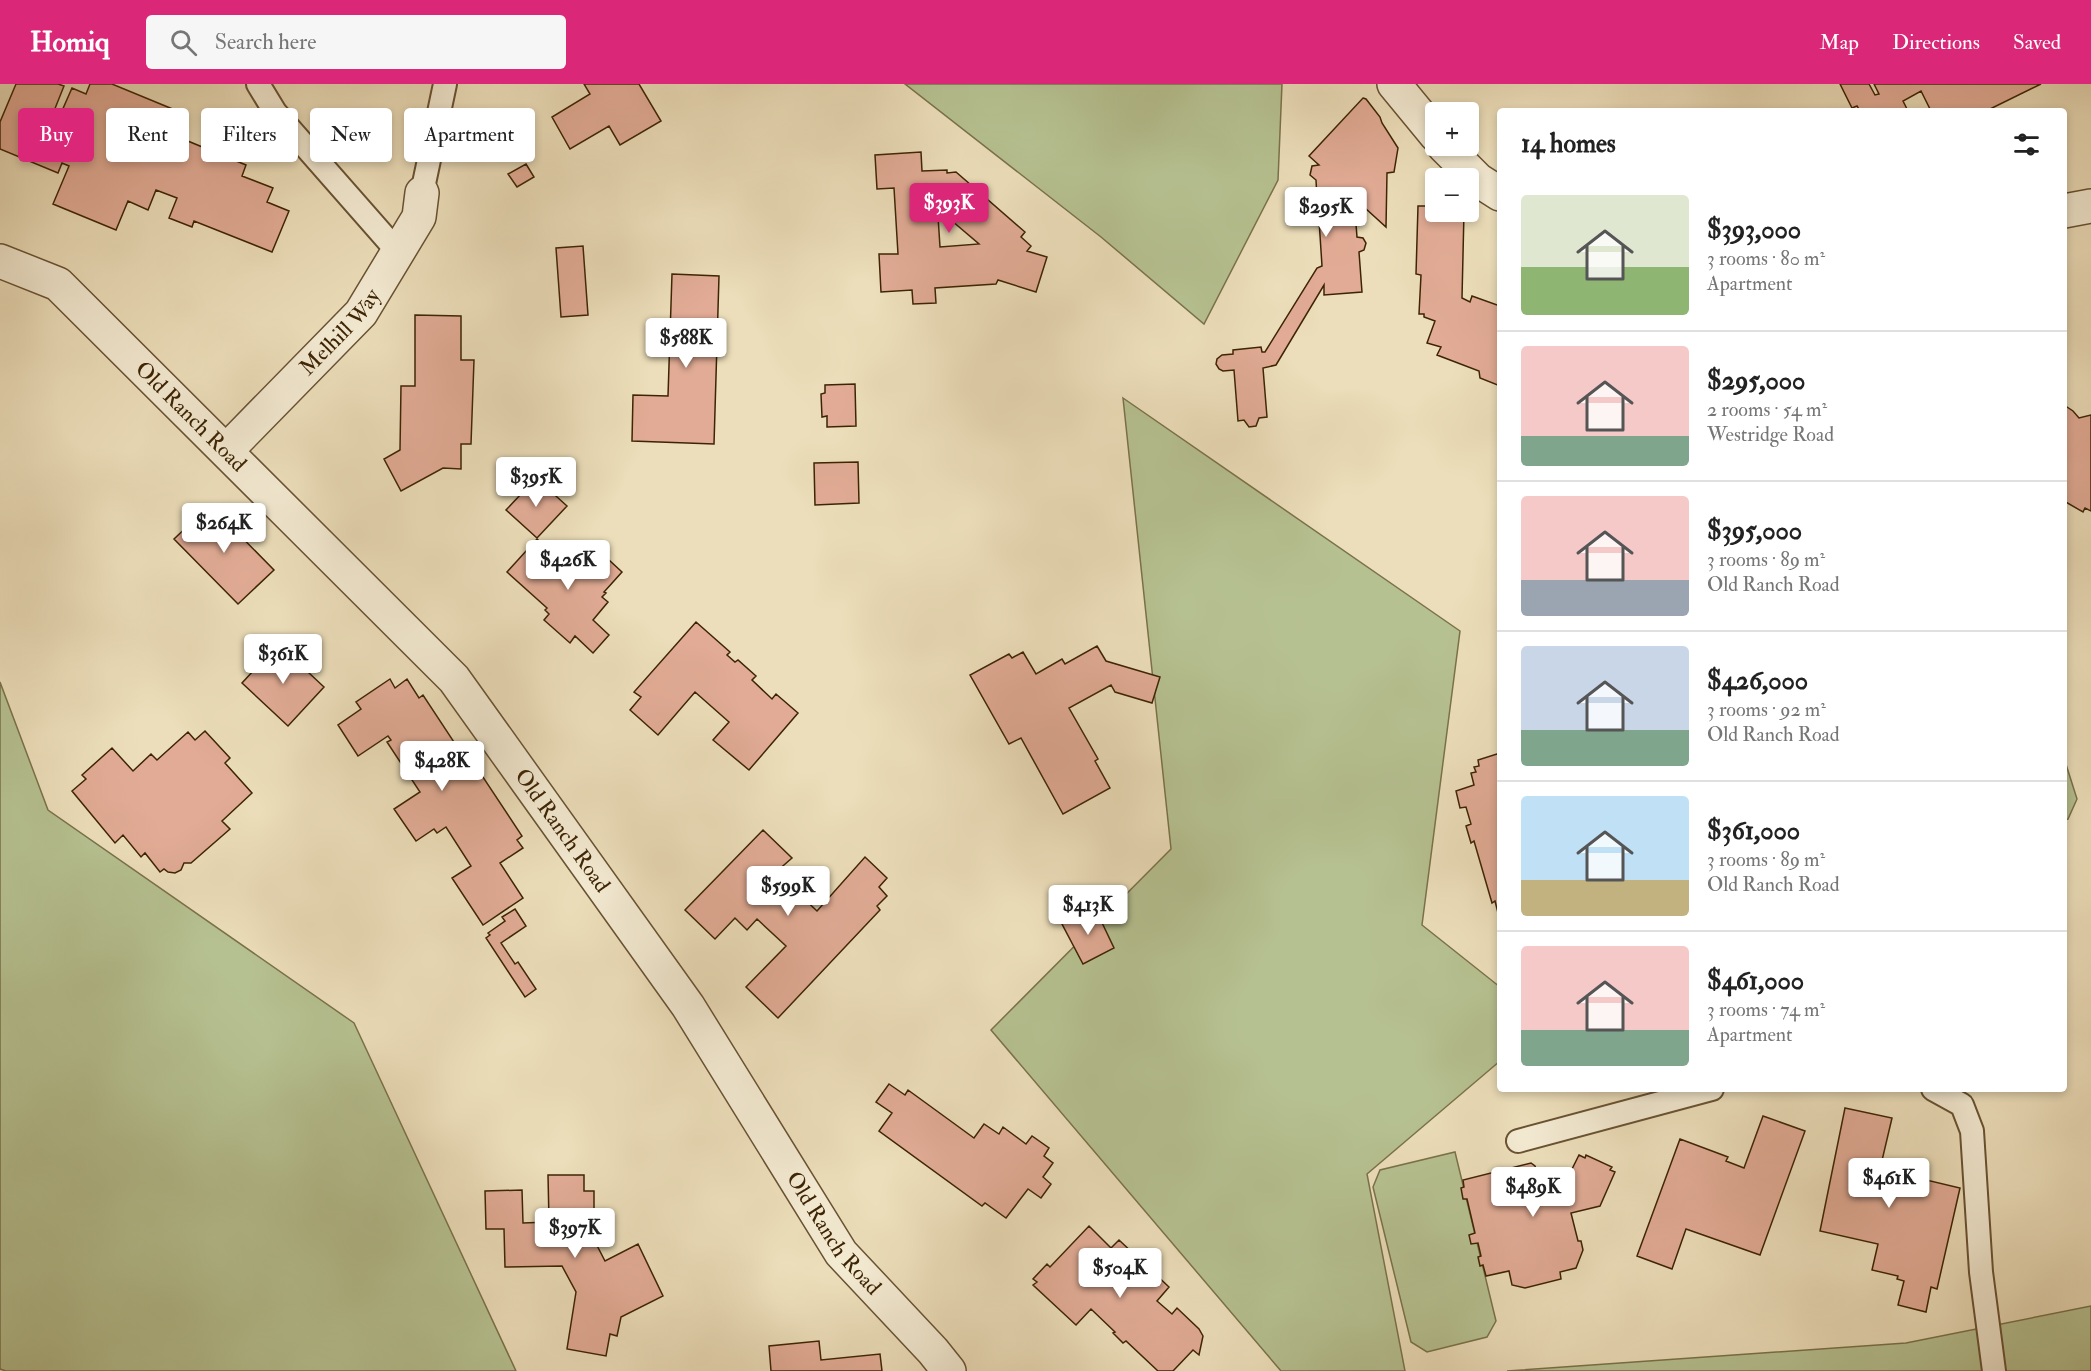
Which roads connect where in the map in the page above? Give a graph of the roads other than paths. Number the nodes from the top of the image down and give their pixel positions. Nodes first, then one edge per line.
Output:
1 (258, 84) edge
2 (445, 84) edge
3 (1394, 84) edge
4 (1425, 122) edge
5 (1454, 156) edge
6 (1497, 192) edge
7 (422, 193) joint
8 (2091, 206) edge
9 (2067, 210) edge
10 (398, 252) junction
11 (0, 261) edge
12 (226, 451) junction
13 (1701, 1092) edge
14 (1939, 1092) edge
15 (1518, 1141) dead end
16 (949, 1371) edge
17 (1994, 1371) edge

1 - 10 lane
2 - 7 lane
3 - 4 street
5 - 6 street
7 - 10 street, Melhill Way
8 - 9 street
10 - 12 street, Melhill Way
11 - 12 street, Old Ranch Road
12 - 16 street, Old Ranch Road
13 - 15 lane
14 - 17 lane

